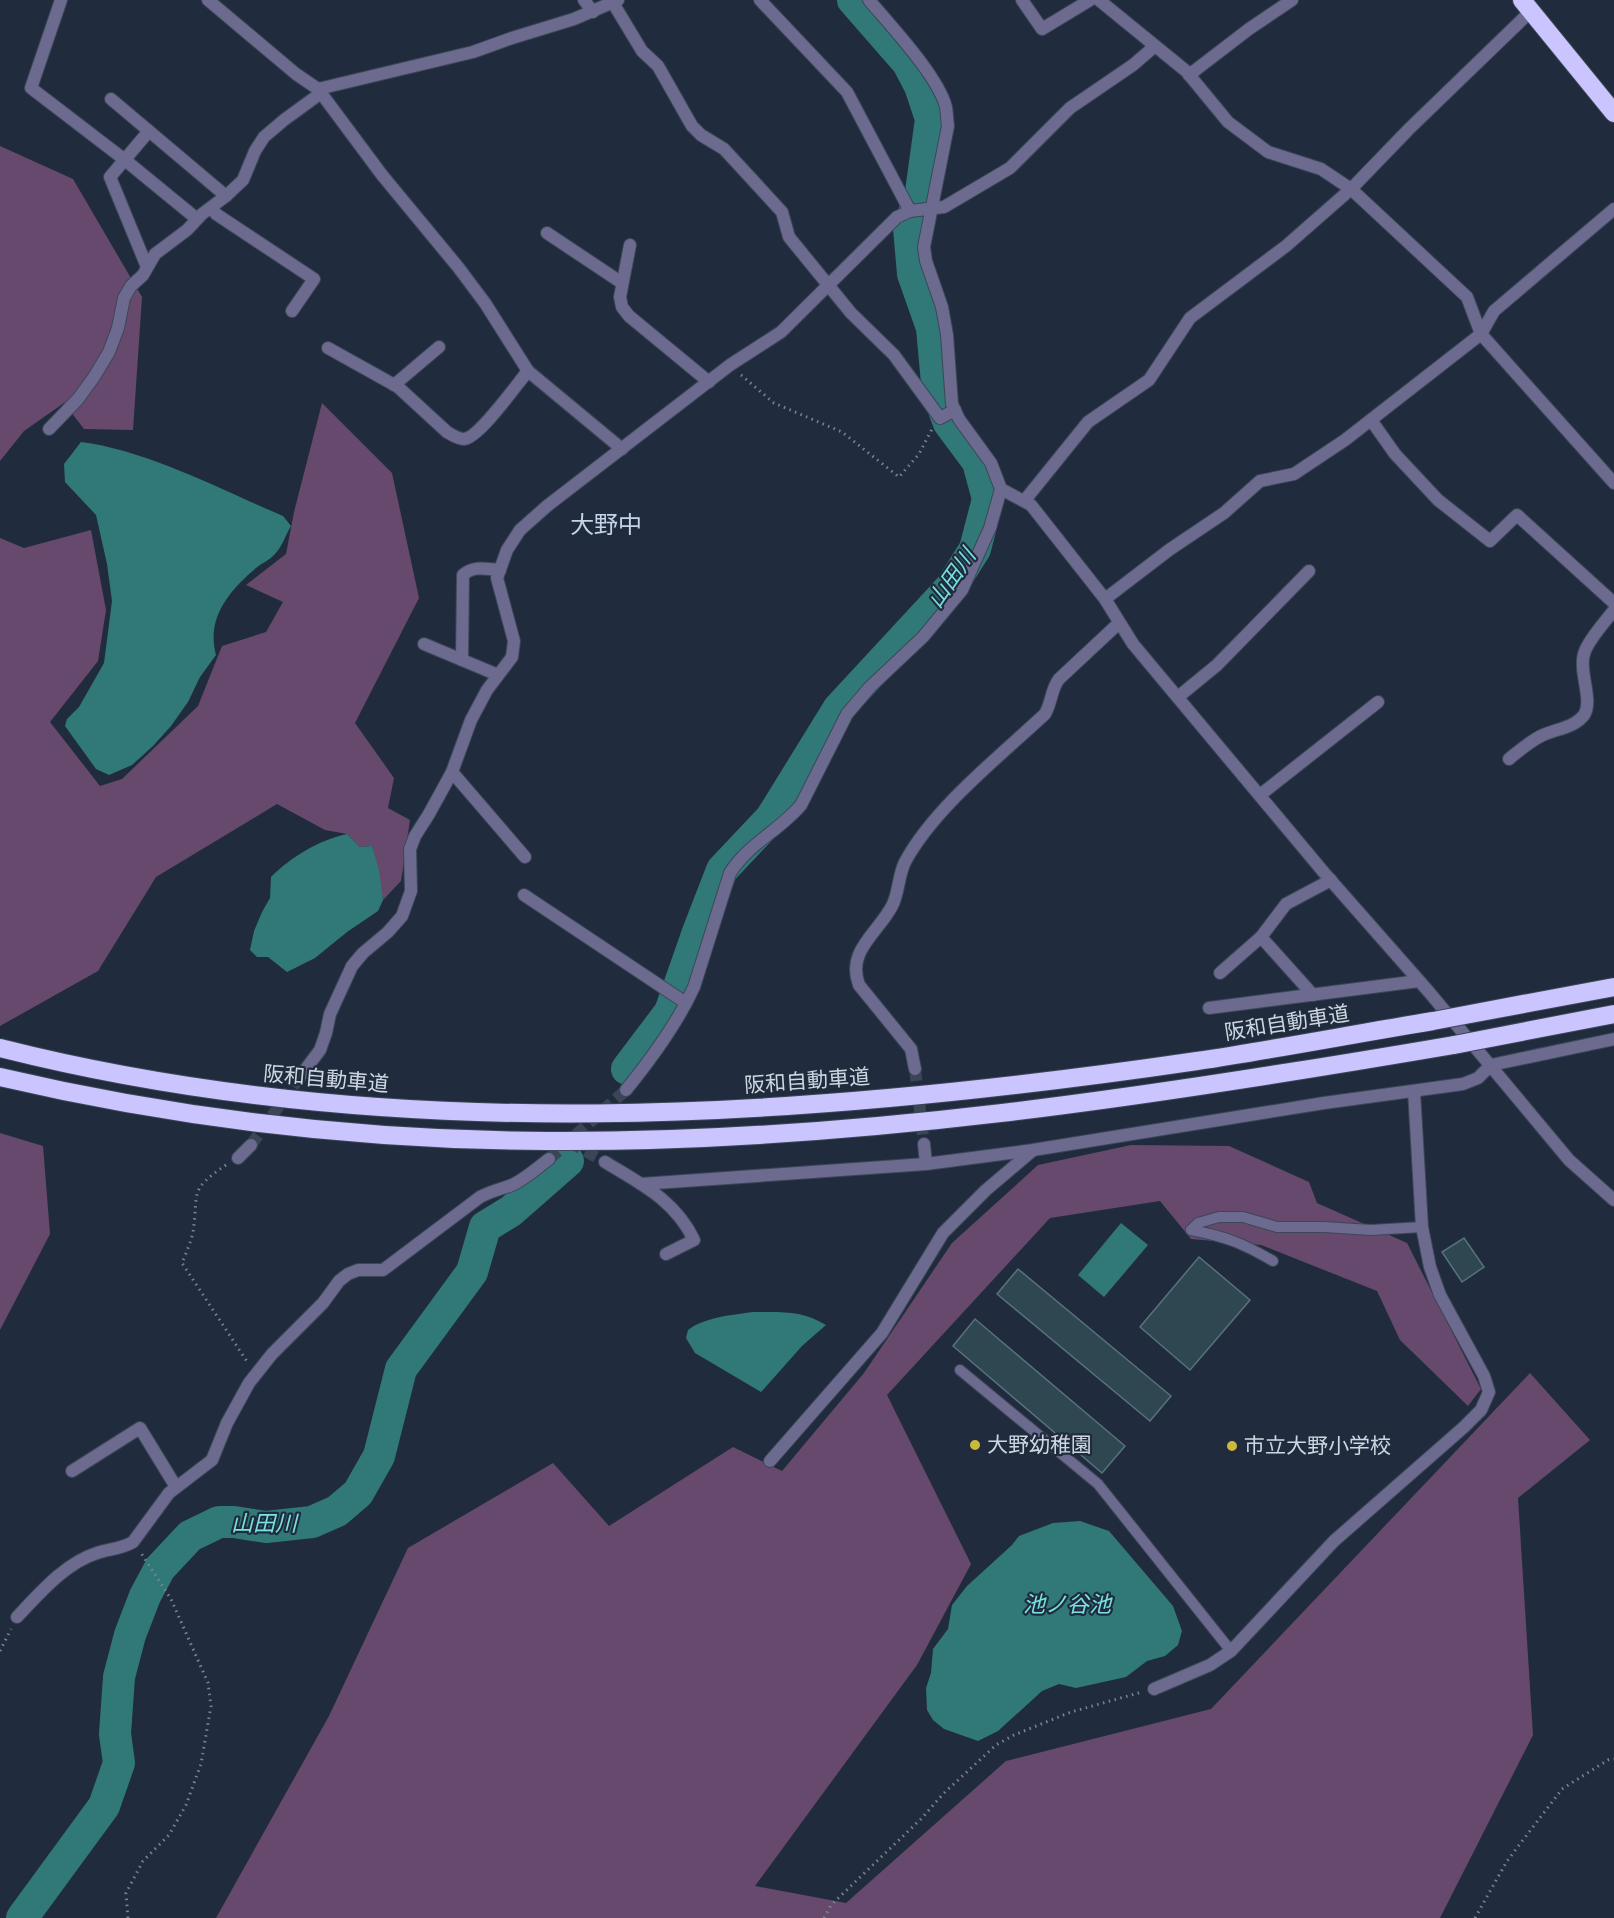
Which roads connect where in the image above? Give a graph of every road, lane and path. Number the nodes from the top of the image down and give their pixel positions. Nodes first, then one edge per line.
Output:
1 (61, 0) edge
2 (208, 0) edge
3 (584, 0) edge
4 (760, 0) edge
5 (869, 0) edge
6 (1022, 0) edge
7 (1090, 0) edge
8 (1099, 0) edge
9 (1292, 0) edge
10 (616, 2) edge
11 (1526, 5) edge
12 (593, 12) junction
13 (1155, 46) junction
14 (1189, 75) junction
15 (320, 91) junction
16 (111, 99) dead end
17 (1614, 113) edge
18 (149, 131) junction
19 (125, 160) junction
20 (1352, 189) junction
21 (226, 196) junction
22 (212, 207) junction
23 (932, 209) junction
24 (1614, 209) edge
25 (910, 210) junction
26 (197, 219) junction
27 (547, 232) dead end
28 (630, 245) dead end
29 (147, 267) junction
30 (622, 283) junction
31 (827, 286) junction
32 (292, 311) dead end
33 (1481, 334) junction
34 (438, 347) dead end
35 (328, 348) dead end
36 (730, 365) junction
37 (528, 371) junction
38 (709, 382) junction
39 (394, 385) junction
40 (955, 410) junction
41 (940, 418) junction
42 (1371, 420) junction
43 (49, 429) dead end
44 (622, 448) junction
45 (1614, 483) edge
46 (1001, 489) junction
47 (1025, 500) junction
48 (500, 570) junction
49 (1309, 571) dead end
50 (1105, 599) junction
51 (1614, 603) edge
52 (1614, 610) edge
53 (1119, 623) junction
54 (424, 644) dead end
55 (462, 660) junction
56 (498, 675) junction
57 (1178, 698) junction
58 (1378, 702) dead end
59 (1509, 759) dead end
60 (452, 772) junction
61 (1260, 795) junction
62 (525, 857) dead end
63 (1331, 880) junction
64 (524, 895) dead end
65 (1261, 937) junction
66 (1220, 973) dead end
67 (1419, 981) junction
68 (1614, 987) edge
69 (1313, 994) junction
70 (686, 1003) junction
71 (1209, 1008) dead end
72 (1614, 1014) edge
73 (1614, 1040) edge
74 (0, 1048) edge
75 (1491, 1065) junction
76 (915, 1069) tunnel mouth
77 (0, 1077) edge
78 (299, 1078) tunnel mouth
79 (626, 1090) tunnel mouth
80 (1414, 1091) junction
81 (924, 1144) tunnel mouth
82 (251, 1145) tunnel mouth
83 (1033, 1150) junction
84 (238, 1158) joint
85 (549, 1159) tunnel mouth
86 (605, 1161) tunnel mouth
87 (926, 1164) junction
88 (641, 1184) junction
89 (1614, 1200) edge
90 (1422, 1227) junction
91 (666, 1254) dead end
92 (1273, 1261) dead end
93 (960, 1370) dead end
94 (256, 1375) junction
95 (770, 1461) dead end
96 (72, 1471) dead end
97 (176, 1487) junction
98 (132, 1542) junction
99 (17, 1617) joint
100 (0, 1651) edge
101 (1230, 1651) junction
102 (1154, 1689) joint
103 (1614, 1759) edge
104 (128, 1918) edge
105 (824, 1918) edge
106 (1475, 1918) edge

1 - 19 street
2 - 15 street
3 - 12 street
4 - 25 street
5 - 23 street
6 - 7 street
8 - 13 street
9 - 14 street
10 - 12 street
10 - 31 street
11 - 17 highway
11 - 20 street
12 - 15 street
13 - 14 street
13 - 23 street
14 - 20 street
15 - 21 street
15 - 37 street
16 - 18 street
18 - 19 street
18 - 21 street
19 - 26 street
19 - 29 street
20 - 33 street
20 - 47 street
21 - 22 street
22 - 26 street
22 - 32 street
23 - 25 street
23 - 40 street
24 - 33 street
25 - 31 street
26 - 29 street
27 - 30 street
28 - 30 street
29 - 43 street
30 - 38 street
31 - 36 street
31 - 41 street
33 - 42 street
33 - 45 street
34 - 39 street
35 - 39 street
36 - 38 street
36 - 41 path
37 - 39 street
37 - 44 street
38 - 44 street
40 - 41 street
40 - 46 street
42 - 50 street
42 - 51 street
44 - 48 street
46 - 47 street
46 - 70 street
47 - 50 street
48 - 55 street
48 - 56 street
49 - 57 street
50 - 53 street
52 - 59 street
53 - 57 street
53 - 76 street
54 - 55 street
55 - 56 street
56 - 60 street
57 - 61 street
58 - 61 street
60 - 62 street
60 - 78 street
61 - 63 street
63 - 65 street
63 - 67 street
64 - 70 street
65 - 66 street
65 - 69 street
67 - 69 street
67 - 75 street
68 - 74 highway, 阪和自動車道, bridge
69 - 71 street
70 - 79 street
72 - 77 highway, bridge
73 - 75 street
75 - 80 street
75 - 89 street
80 - 83 street
80 - 90 street
81 - 87 street
82 - 84 street
83 - 87 street
83 - 95 street
84 - 94 path
85 - 94 street
86 - 88 street
87 - 88 street
88 - 91 street
90 - 92 lane
90 - 101 street
93 - 101 lane
94 - 97 street
96 - 97 street
97 - 98 street
98 - 99 street
98 - 104 path
99 - 100 path
101 - 102 street
102 - 105 path
103 - 106 path

